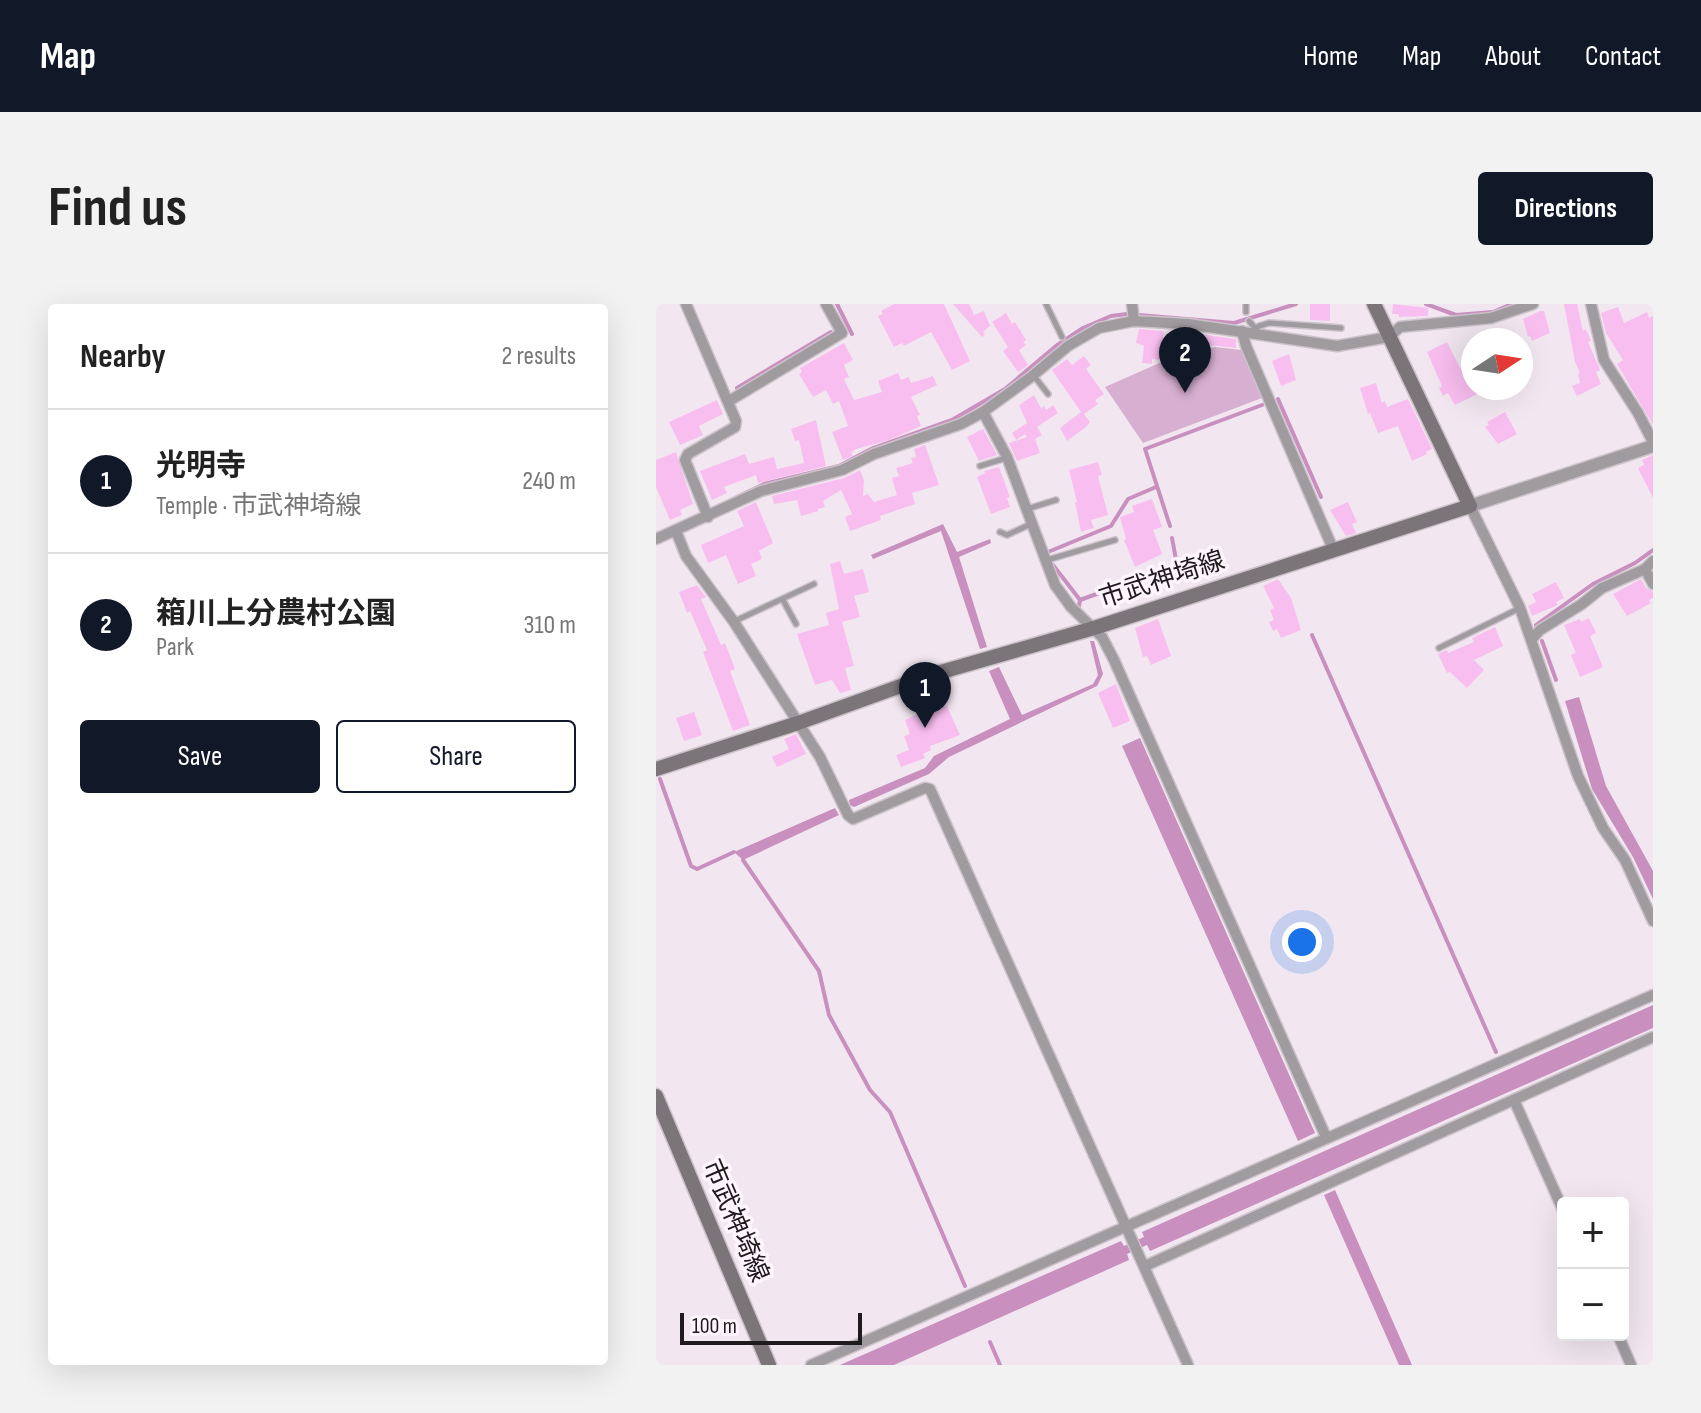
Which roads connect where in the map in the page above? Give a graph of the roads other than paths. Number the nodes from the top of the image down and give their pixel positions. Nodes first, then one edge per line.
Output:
1 (686, 304) edge
2 (826, 304) edge
3 (1046, 304) edge
4 (1246, 304) edge
5 (1374, 304) edge
6 (1533, 304) edge
7 (1591, 304) edge
8 (1133, 312) edge
9 (1246, 312) dead end
10 (1249, 321) dead end
11 (1341, 328) dead end
12 (1249, 331) junction
13 (1062, 337) dead end
14 (1389, 337) junction
15 (1615, 356) dead end
16 (1604, 360) junction
17 (1033, 375) junction
18 (1048, 394) dead end
19 (729, 401) junction
20 (983, 412) junction
21 (1653, 444) edge
22 (1007, 457) junction
23 (980, 466) dead end
24 (1056, 500) dead end
25 (1470, 506) junction
26 (1026, 509) junction
27 (706, 512) junction
28 (1031, 524) junction
29 (676, 531) junction
30 (1000, 532) dead end
31 (656, 539) edge
32 (1115, 540) dead end
33 (1333, 549) junction
34 (1045, 560) junction
35 (1649, 565) edge
36 (814, 584) dead end
37 (1653, 584) edge
38 (783, 600) junction
39 (1520, 608) junction
40 (734, 622) junction
41 (796, 624) dead end
42 (1094, 628) junction
43 (1532, 639) junction
44 (1439, 648) dead end
45 (798, 723) junction
46 (656, 769) edge
47 (1653, 921) edge
48 (1653, 995) edge
49 (1653, 1037) edge
50 (656, 1096) edge
51 (1514, 1100) junction
52 (1326, 1137) junction
53 (1557, 1197) edge
54 (1127, 1225) junction
55 (1145, 1266) junction
56 (1621, 1341) edge
57 (769, 1365) edge
58 (811, 1365) edge
59 (1188, 1365) edge
60 (1631, 1365) edge

1 - 19 street
2 - 19 street
3 - 13 lane
4 - 9 lane
5 - 14 main road
6 - 14 street
7 - 16 street
8 - 12 street
8 - 17 street
10 - 12 lane
11 - 12 lane
12 - 14 street
12 - 33 street
14 - 25 main road
15 - 16 lane
16 - 21 street
17 - 18 lane
17 - 20 street
19 - 27 street
20 - 22 street
20 - 27 street
21 - 25 street
22 - 23 lane
22 - 26 street
24 - 26 lane
25 - 33 main road, 市武神埼線
25 - 39 street
26 - 28 street
27 - 29 street
28 - 30 lane
28 - 34 street
29 - 31 street
29 - 40 street
32 - 34 lane
33 - 42 main road, 市武神埼線
34 - 42 street
35 - 37 street
35 - 43 street
36 - 38 lane
38 - 40 lane
38 - 41 lane
39 - 43 street
39 - 44 lane
40 - 45 street
42 - 45 main road, 市武神埼線
42 - 52 street
43 - 47 street
45 - 46 main road, 市武神埼線
45 - 54 street
48 - 52 street
49 - 51 street
50 - 57 main road, 市武神埼線
51 - 53 street
51 - 55 street
52 - 54 street
54 - 55 street
54 - 58 street
55 - 59 street
56 - 60 street

